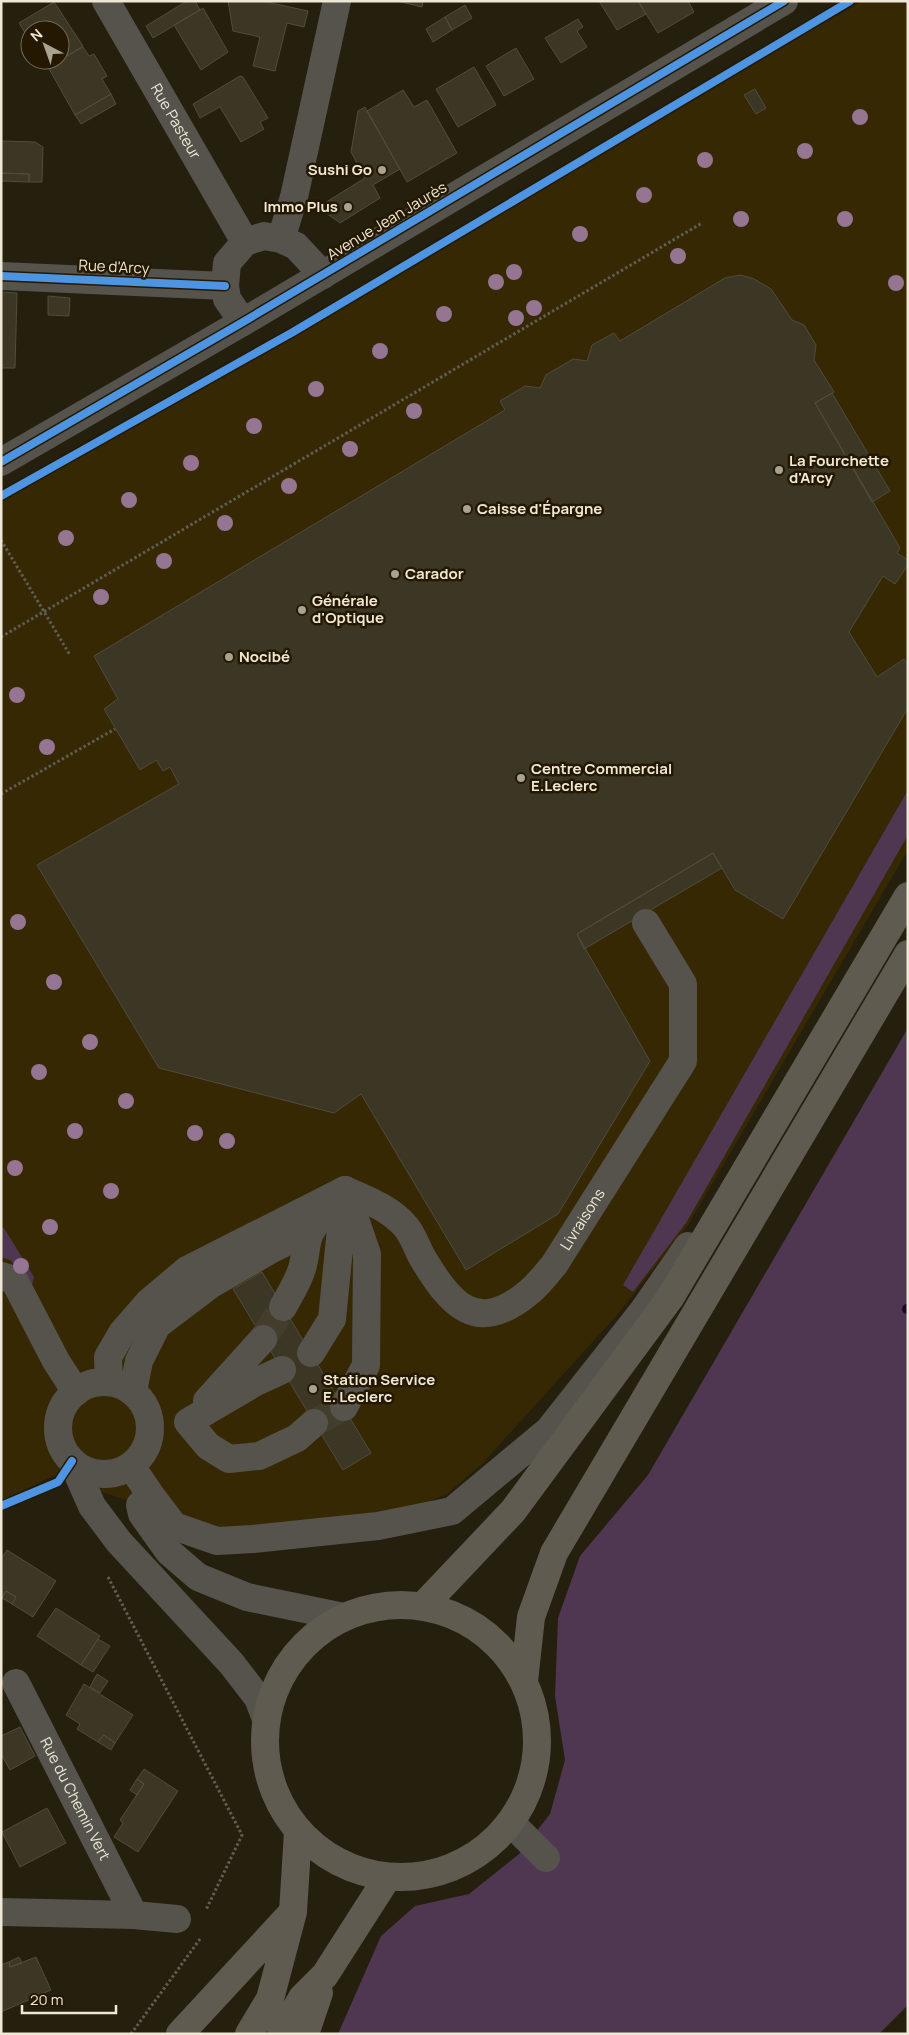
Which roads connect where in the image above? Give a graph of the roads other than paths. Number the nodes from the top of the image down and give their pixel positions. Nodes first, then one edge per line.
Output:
1 (106, 1) edge
2 (337, 1) edge
3 (784, 1) edge
4 (281, 239) junction
5 (245, 242) junction
6 (322, 275) junction
7 (1, 276) edge
8 (225, 286) junction
9 (243, 322) junction
10 (1, 462) edge
11 (908, 896) edge
12 (646, 923) dead end
13 (908, 954) edge
14 (868, 966) junction
15 (345, 1190) junction
16 (309, 1231) junction
17 (1, 1276) edge
18 (283, 1307) tunnel mouth
19 (263, 1339) tunnel mouth
20 (311, 1353) dead end
21 (282, 1370) dead end
22 (121, 1387) junction
23 (76, 1392) junction
24 (344, 1407) tunnel mouth
25 (188, 1422) junction
26 (314, 1423) tunnel mouth
27 (150, 1426) junction
28 (72, 1461) junction
29 (131, 1466) junction
30 (423, 1606) junction
31 (344, 1617) junction
32 (524, 1681) junction
33 (16, 1683) dead end
34 (266, 1719) junction
35 (511, 1823) junction
36 (298, 1832) junction
37 (546, 1858) dead end
38 (387, 1878) junction
39 (1, 1912) edge
40 (293, 1912) junction
41 (134, 1914) junction
42 (177, 1919) road end
43 (325, 1974) junction
44 (180, 2034) edge
45 (249, 2034) edge
46 (281, 2034) edge
47 (305, 2034) edge

1 - 5 street, Rue Pasteur
2 - 4 street
3 - 6 street, Avenue Jean Jaurès
4 - 5 street
4 - 6 street
5 - 8 street
6 - 9 street, Avenue Jean Jaurès
7 - 8 street, Rue d'Arcy
8 - 9 street
9 - 10 street, Avenue Jean Jaurès
11 - 14 main road
12 - 15 street, Livraisons
13 - 32 main road
14 - 29 street
14 - 30 main road
15 - 16 street
15 - 20 street
15 - 22 street
15 - 24 street
16 - 18 street
16 - 22 street
17 - 23 street
19 - 25 street
21 - 25 street
22 - 23 street
22 - 27 street
23 - 28 street
25 - 26 street
25 - 27 street
27 - 29 street
28 - 29 street
28 - 34 street
29 - 31 street
30 - 31 main road
30 - 32 main road
31 - 34 main road
32 - 35 main road
33 - 41 street, Rue du Chemin Vert
34 - 36 main road
35 - 37 street
35 - 38 main road
36 - 38 main road
36 - 40 main road
38 - 43 main road
39 - 41 street
40 - 44 main road
40 - 45 main road
41 - 42 street
43 - 46 main road
43 - 47 main road

